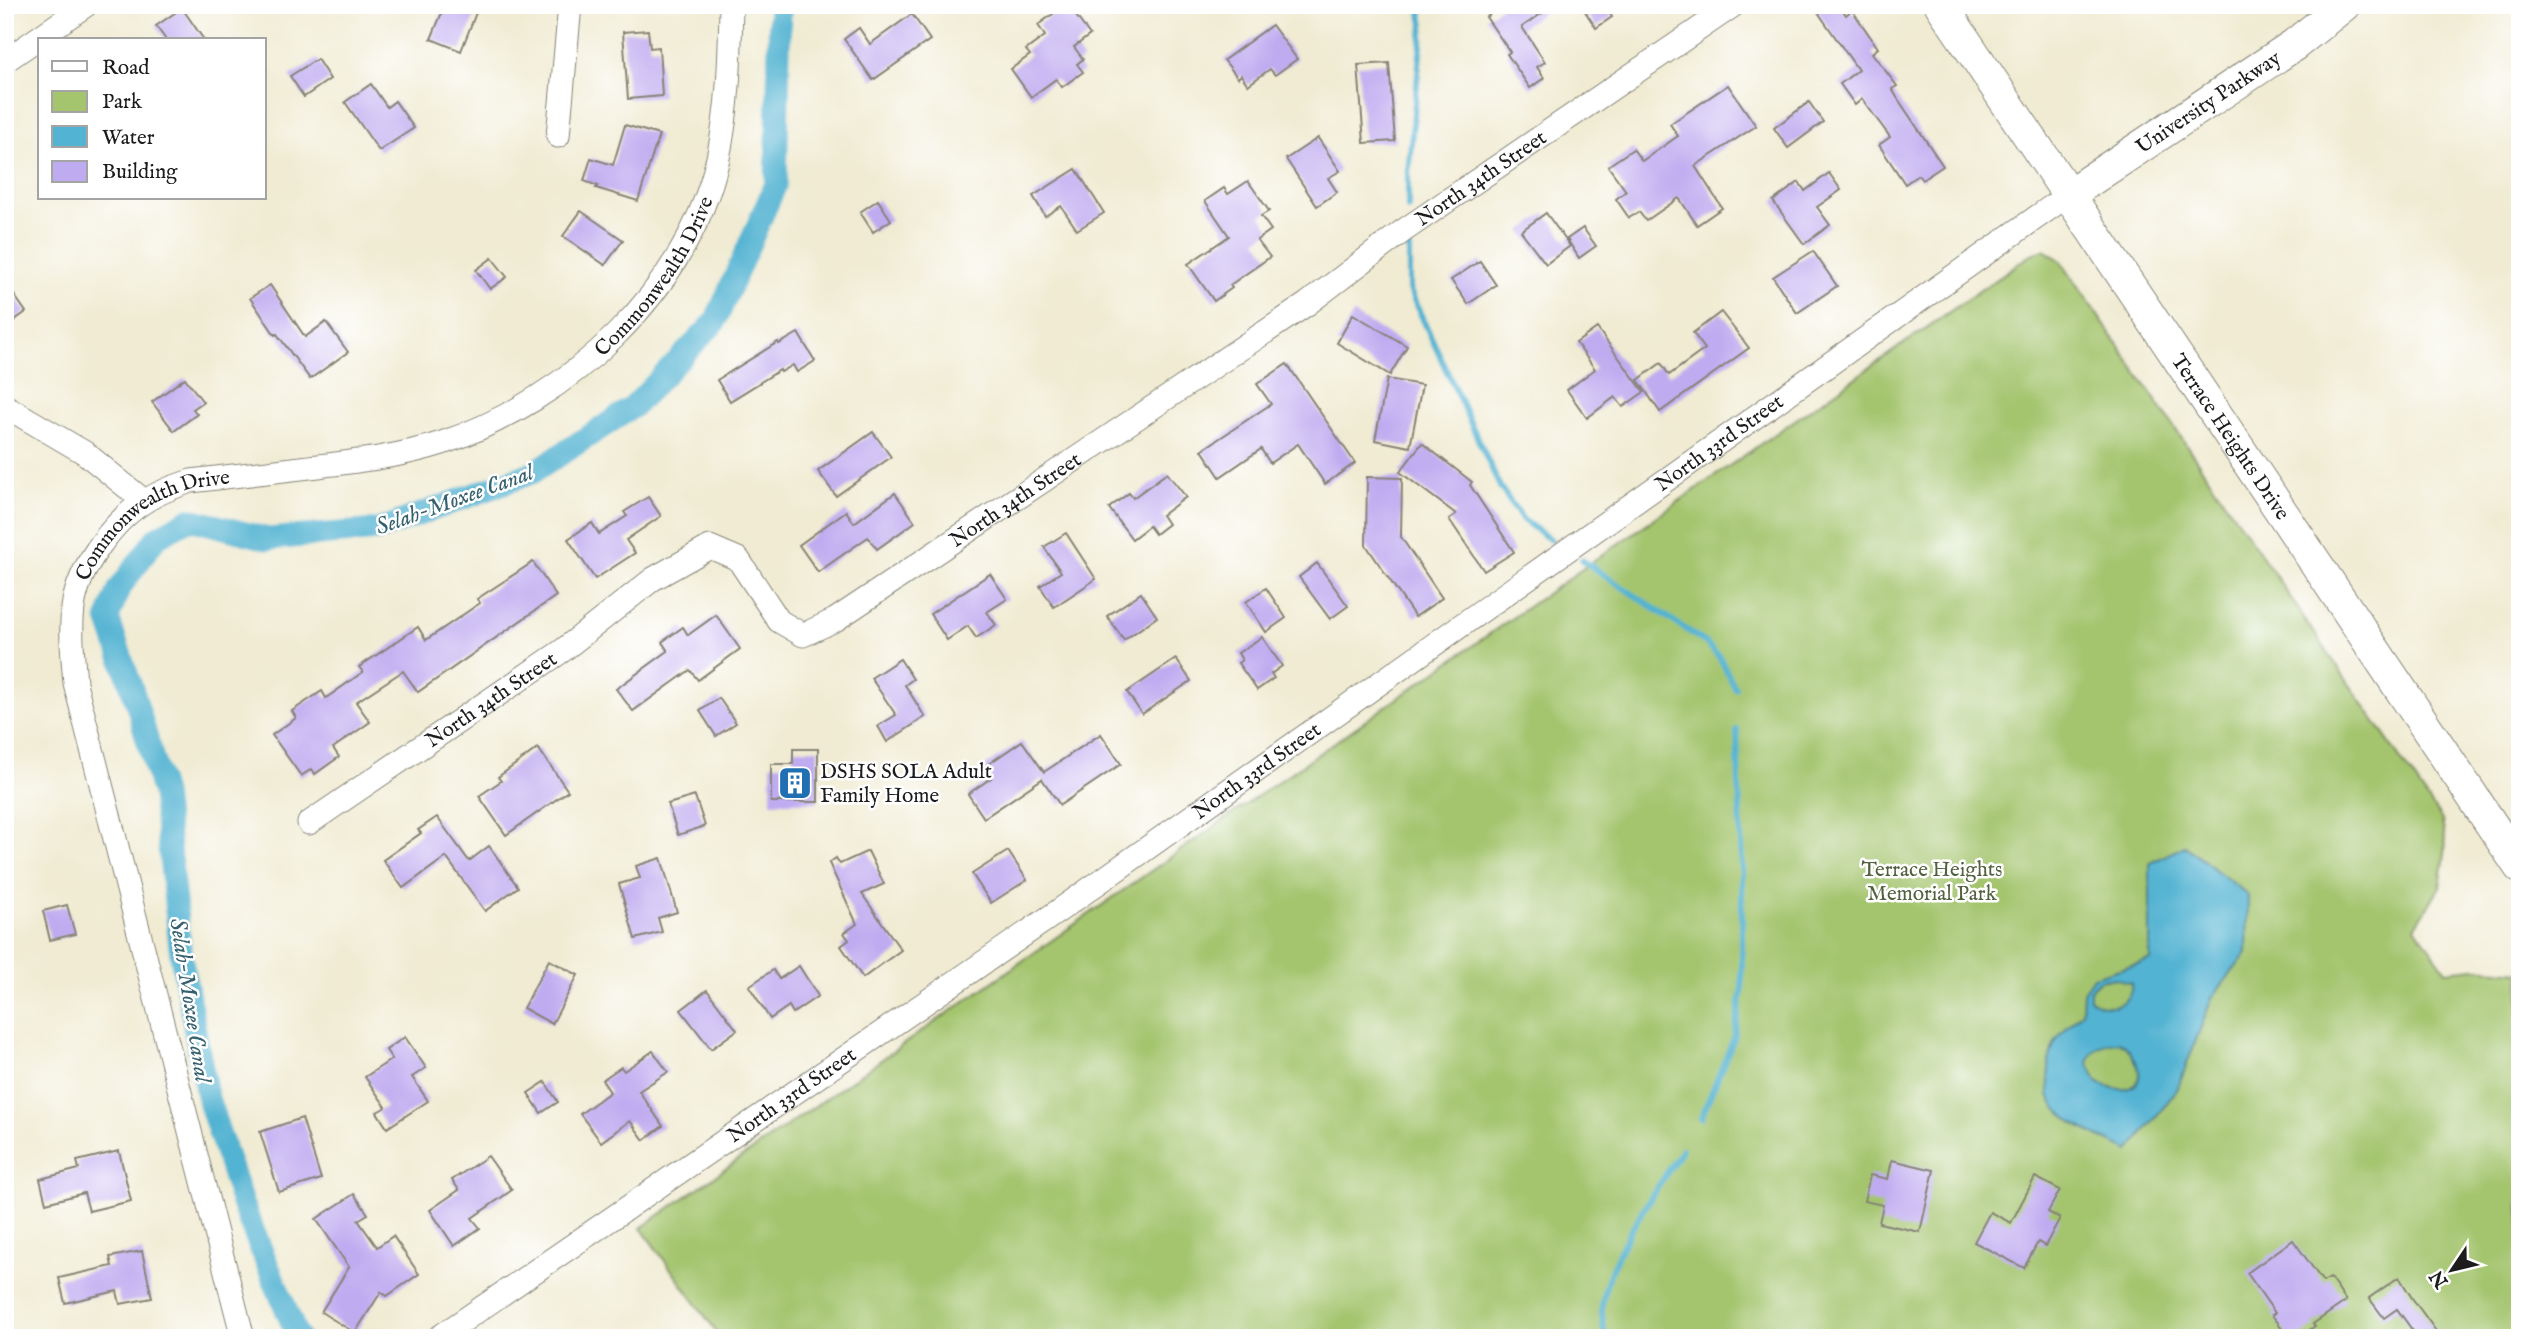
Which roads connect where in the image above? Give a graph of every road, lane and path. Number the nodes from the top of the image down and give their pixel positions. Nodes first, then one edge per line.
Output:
1 (86, 5) edge
2 (570, 5) edge
3 (730, 5) edge
4 (1734, 5) edge
5 (1941, 5) edge
6 (2344, 5) edge
7 (38, 38) edge
8 (38, 38) edge
9 (5, 61) edge
10 (558, 136) dead end
11 (2068, 194) junction
12 (5, 406) edge
13 (144, 501) junction
14 (309, 823) dead end
15 (2520, 867) edge
16 (243, 1338) edge
17 (438, 1338) edge

1 - 7 street
2 - 10 street
3 - 13 street, Commonwealth Drive
4 - 14 street, North 34th Street
5 - 11 main road, Terrace Heights Drive
6 - 11 main road, University Parkway
8 - 9 street
11 - 15 main road, Terrace Heights Drive
11 - 17 street, North 33rd Street
12 - 13 street
13 - 16 street, Commonwealth Drive

